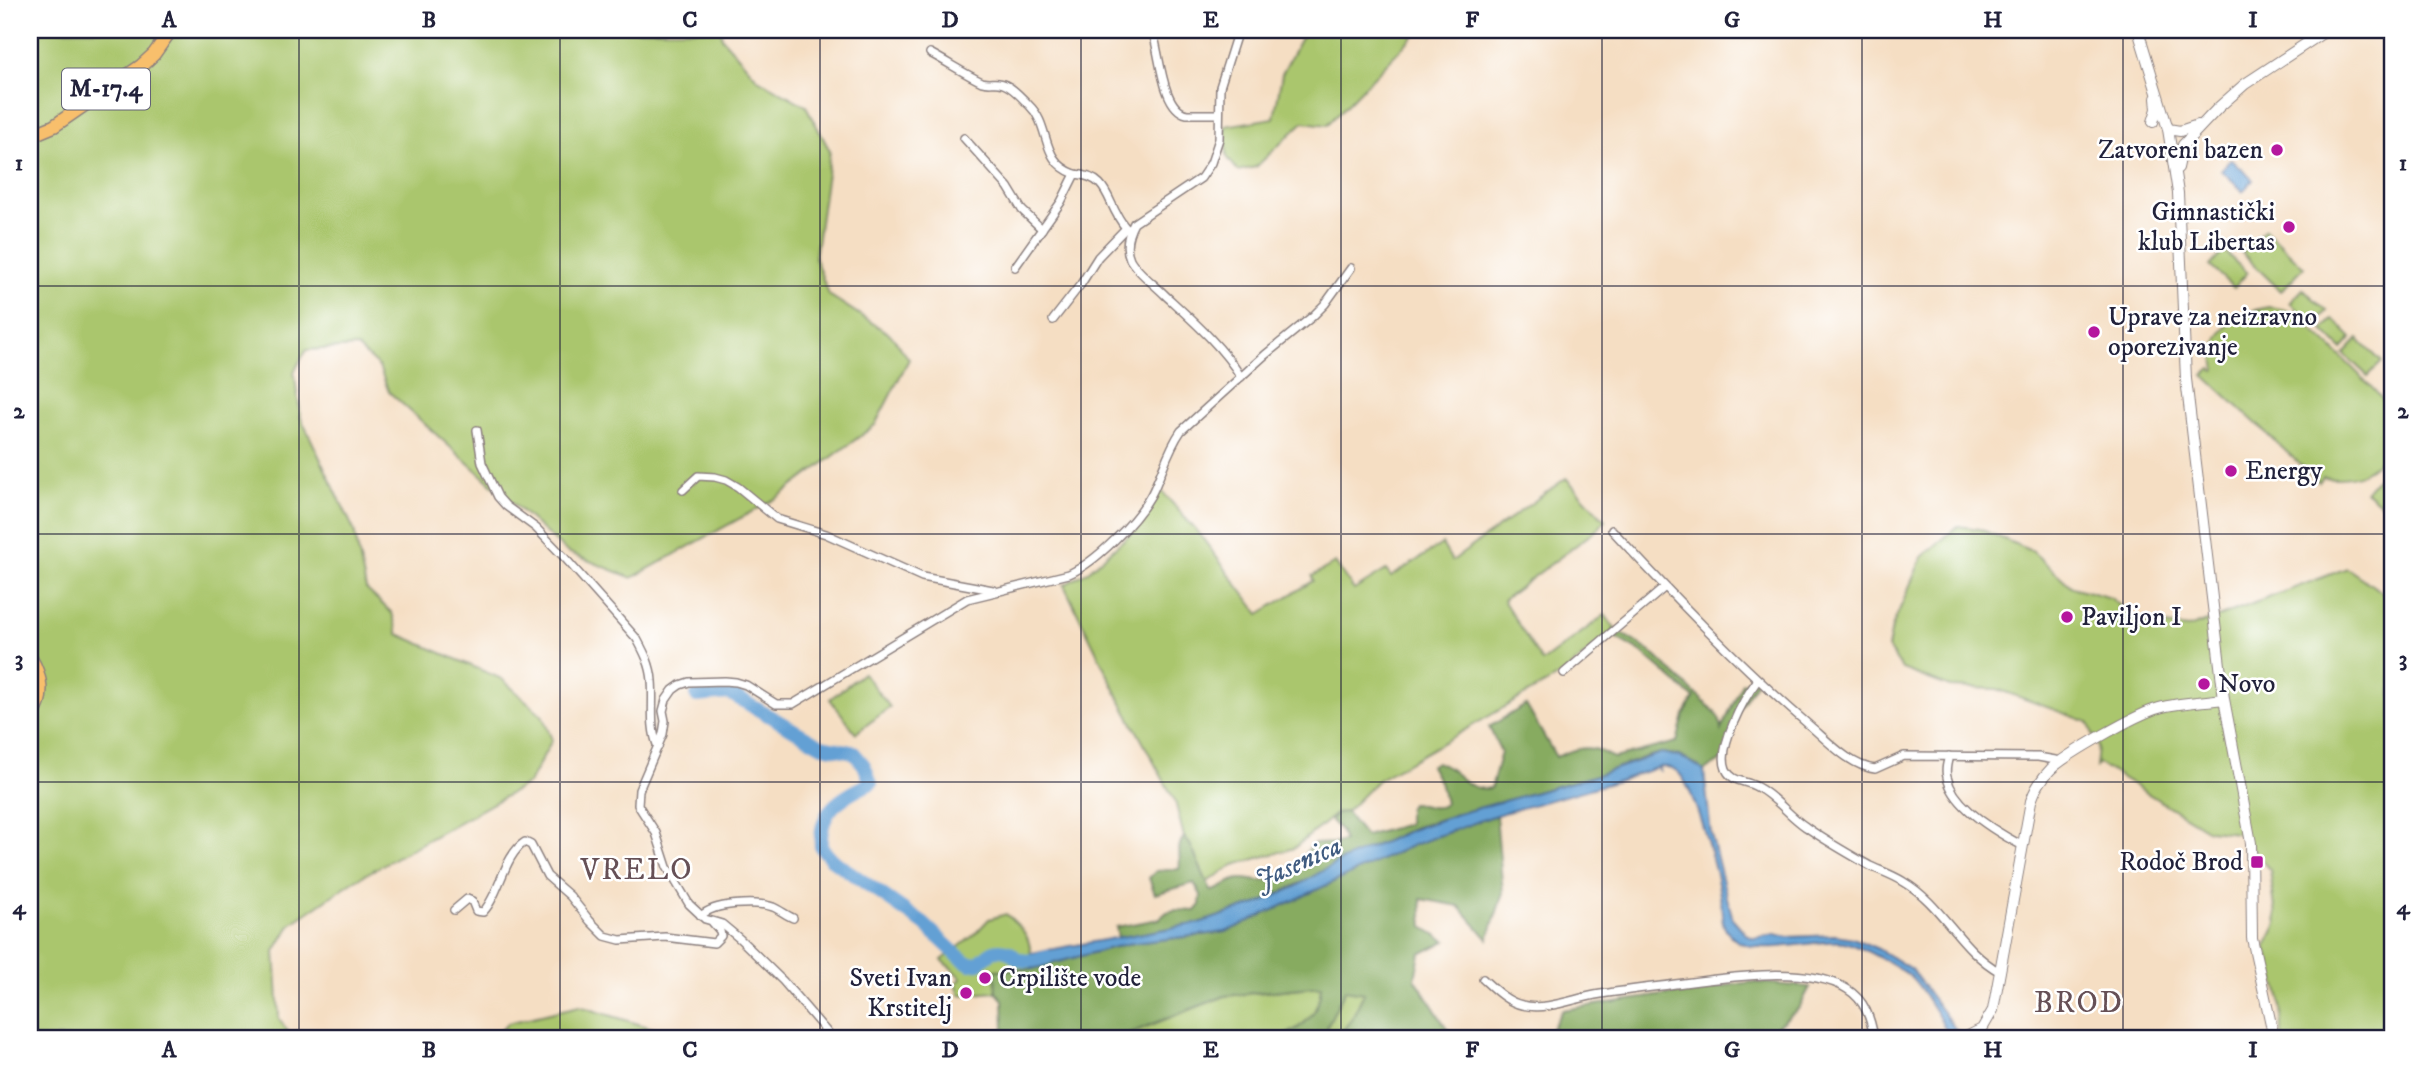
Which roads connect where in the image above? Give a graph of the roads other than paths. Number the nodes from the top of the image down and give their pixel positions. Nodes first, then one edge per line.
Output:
1 (171, 30) edge
2 (1152, 30) edge
3 (1237, 30) edge
4 (2138, 30) edge
5 (2327, 30) edge
6 (930, 53) dead end
7 (2155, 87) junction
8 (1218, 114) junction
9 (2205, 121) junction
10 (2153, 122) dead end
11 (2169, 135) junction
12 (30, 136) edge
13 (964, 138) dead end
14 (2189, 138) junction
15 (1075, 174) junction
16 (2178, 192) junction
17 (1042, 229) junction
18 (1128, 229) junction
19 (1016, 267) dead end
20 (1351, 268) dead end
21 (1053, 320) dead end
22 (1241, 377) junction
23 (477, 430) dead end
24 (683, 491) dead end
25 (1612, 530) dead end
26 (1665, 587) junction
27 (998, 590) junction
28 (30, 657) edge
29 (1564, 673) dead end
30 (1757, 681) junction
31 (2224, 699) junction
32 (30, 720) edge
33 (658, 747) junction
34 (1949, 756) junction
35 (2061, 761) junction
36 (2023, 846) junction
37 (454, 910) dead end
38 (701, 916) junction
39 (793, 918) dead end
40 (711, 921) junction
41 (2000, 972) junction
42 (1483, 979) dead end
43 (1972, 1037) edge
44 (832, 1038) edge
45 (1874, 1038) edge
46 (2274, 1038) edge

1 - 12 main road, M-17.4
2 - 8 street
3 - 8 street
4 - 7 street
5 - 9 street
6 - 15 street
7 - 10 street
7 - 11 street
8 - 18 street
9 - 11 street
9 - 14 street
11 - 14 street
11 - 16 street
13 - 17 street
14 - 16 street
15 - 17 street
15 - 18 street
16 - 31 street
17 - 19 street
18 - 21 street
18 - 22 street
20 - 22 street
22 - 27 street
23 - 33 street
24 - 27 street
25 - 26 street
26 - 29 street
26 - 30 street
27 - 33 street
28 - 32 main road
30 - 34 street
30 - 41 street
31 - 35 street
31 - 46 street
33 - 38 street
34 - 35 street
34 - 36 street
35 - 36 street
36 - 41 street
37 - 40 street
38 - 39 street
38 - 40 street
40 - 44 street
41 - 43 street
42 - 45 street

